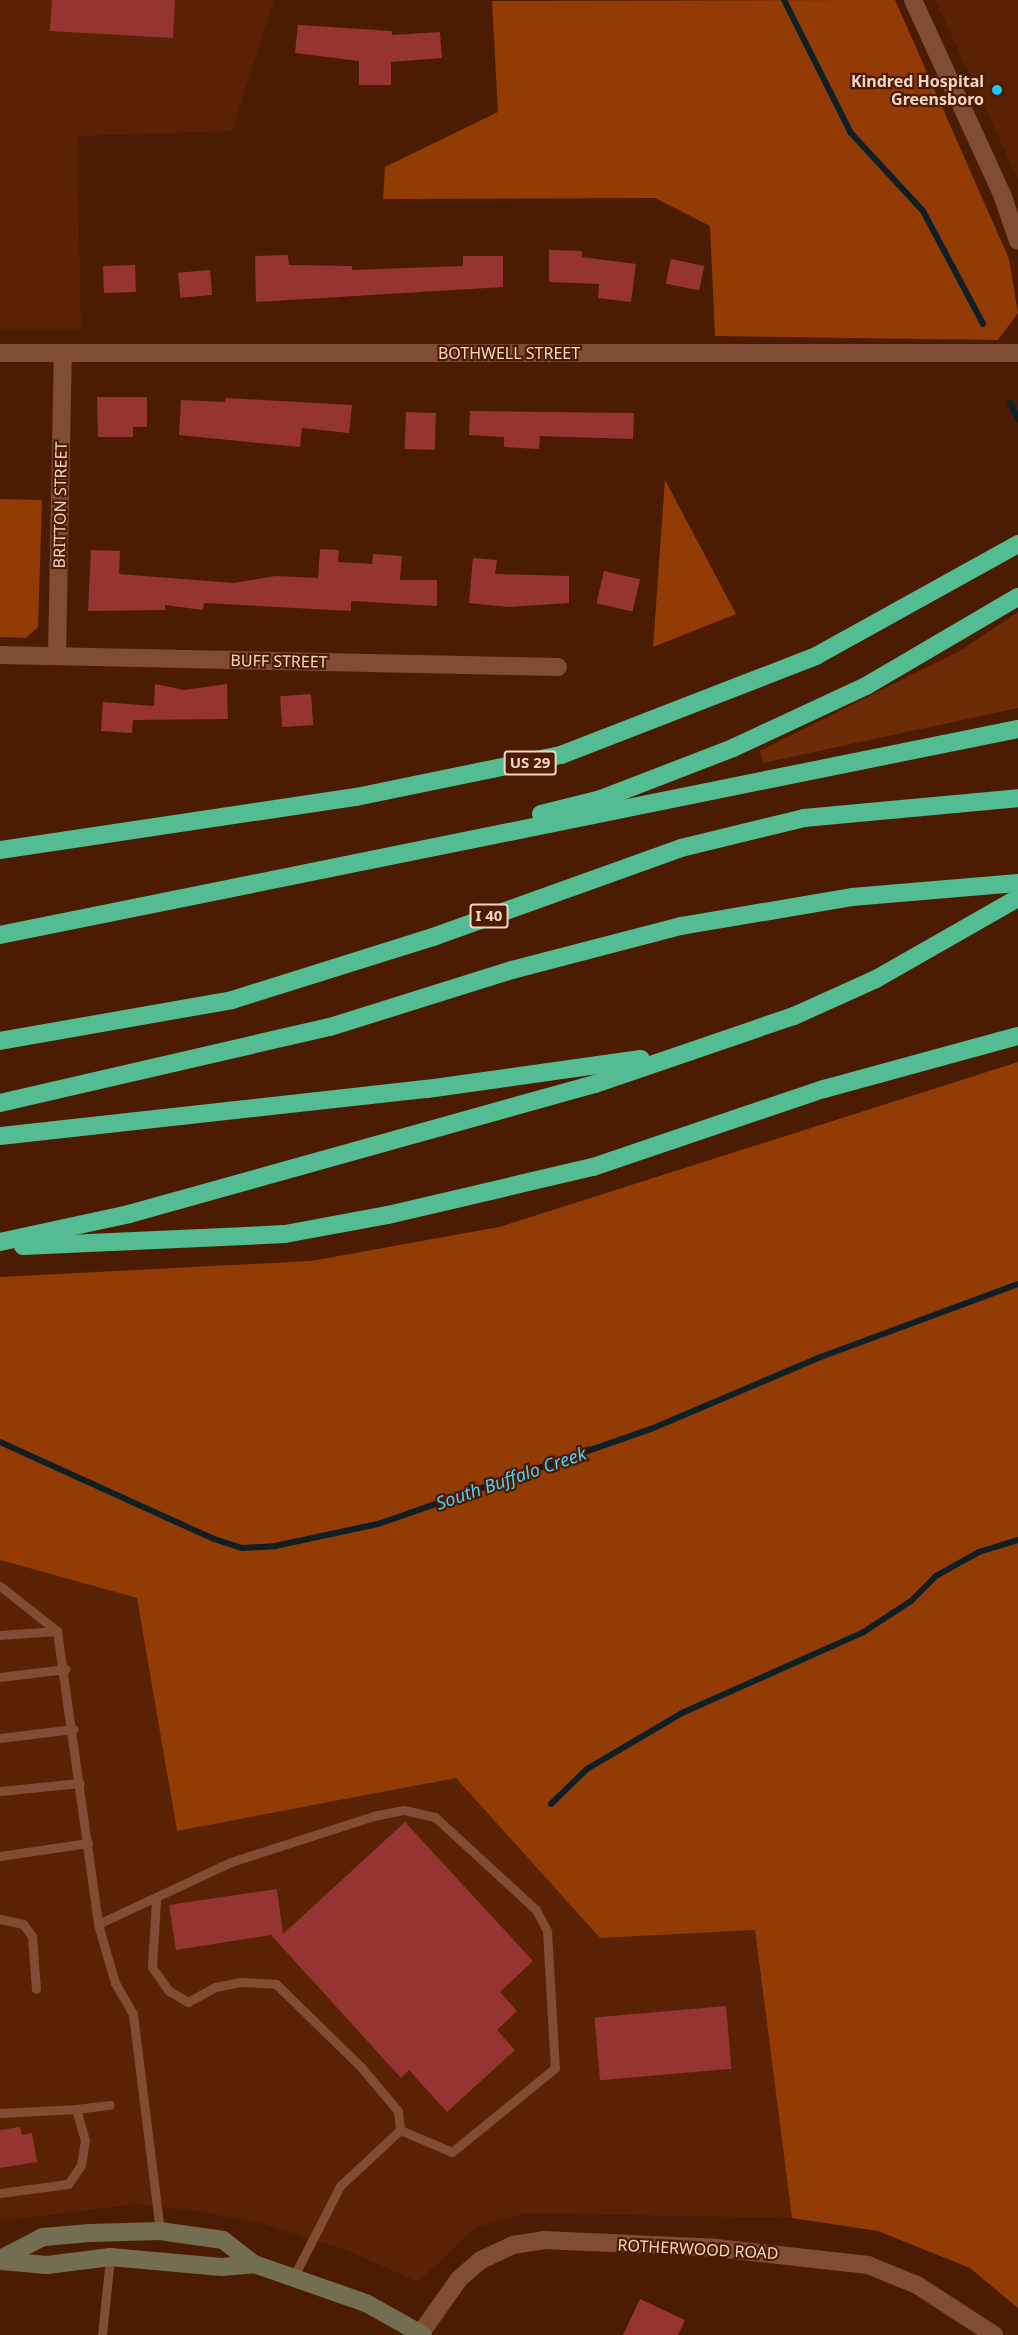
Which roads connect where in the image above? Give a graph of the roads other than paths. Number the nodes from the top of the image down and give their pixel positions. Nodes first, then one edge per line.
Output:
1 (913, 0) edge
2 (1018, 242) edge
3 (0, 353) edge
4 (1018, 353) edge
5 (63, 354) junction
6 (1018, 544) edge
7 (1018, 597) edge
8 (0, 655) edge
9 (57, 656) junction
10 (558, 667) dead end
11 (1018, 729) edge
12 (1018, 798) edge
13 (0, 850) edge
14 (388, 853) junction
15 (1018, 884) edge
16 (1018, 898) edge
17 (0, 935) edge
18 (1018, 1036) edge
19 (0, 1041) edge
20 (696, 1050) junction
21 (0, 1103) edge
22 (0, 1136) edge
23 (0, 1244) edge
24 (0, 1586) edge
25 (57, 1631) junction
26 (0, 1635) edge
27 (66, 1669) junction
28 (0, 1677) edge
29 (73, 1729) junction
30 (0, 1738) edge
31 (80, 1783) junction
32 (0, 1791) edge
33 (88, 1842) junction
34 (0, 1856) edge
35 (156, 1901) junction
36 (0, 1919) edge
37 (98, 1924) junction
38 (36, 1989) dead end
39 (110, 2105) dead end
40 (76, 2109) junction
41 (0, 2113) edge
42 (400, 2130) junction
43 (0, 2193) edge
44 (160, 2231) junction
45 (110, 2257) junction
46 (0, 2260) edge
47 (254, 2264) junction
48 (294, 2276) junction
49 (421, 2334) edge
50 (102, 2335) edge
51 (994, 2335) edge

1 - 2 street
3 - 5 street, BOTHWELL STREET
4 - 5 street, BOTHWELL STREET
5 - 9 street, BRITTON STREET
6 - 13 highway, US 29
7 - 14 highway
8 - 9 street, BUFF STREET
9 - 10 street, BUFF STREET
11 - 14 highway
12 - 19 highway, I 40
14 - 17 highway
15 - 21 highway
16 - 20 highway
18 - 23 highway
20 - 22 highway
20 - 23 highway
24 - 25 lane
25 - 26 lane
25 - 27 lane
27 - 28 lane
27 - 29 lane
29 - 30 lane
29 - 31 lane
31 - 32 lane
31 - 33 lane
33 - 34 lane
33 - 37 lane
35 - 37 lane
35 - 42 lane
35 - 42 lane
36 - 38 lane
37 - 44 lane
39 - 40 lane
40 - 41 lane
40 - 43 lane
42 - 48 lane
44 - 46 main road
44 - 47 main road
45 - 46 main road
45 - 47 main road
45 - 50 lane
47 - 48 main road
48 - 49 main road
49 - 51 street, ROTHERWOOD ROAD

